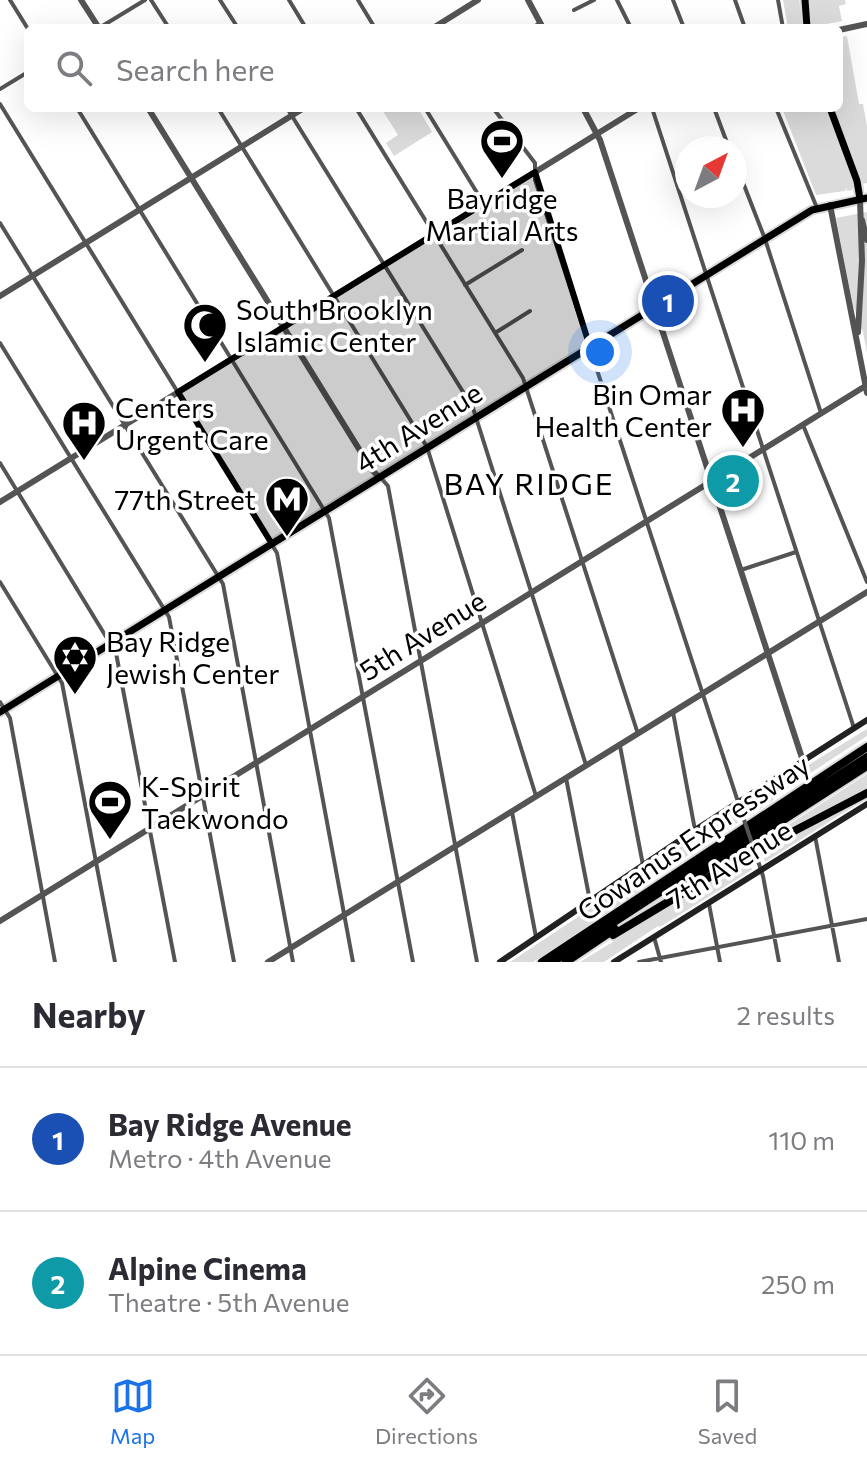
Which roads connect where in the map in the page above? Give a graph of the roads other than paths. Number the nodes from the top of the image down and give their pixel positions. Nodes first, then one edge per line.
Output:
1 (10, 0) edge
2 (81, 0) edge
3 (145, 0) edge
4 (151, 0) edge
5 (220, 0) edge
6 (289, 0) edge
7 (478, 0) edge
8 (528, 0) edge
9 (594, 0) edge
10 (617, 0) edge
11 (673, 0) edge
12 (735, 0) edge
13 (778, 0) edge
14 (805, 0) edge
15 (361, 1) edge
16 (465, 4) edge
17 (574, 10) dead end
18 (25, 24) edge
19 (96, 24) edge
20 (106, 24) edge
21 (166, 24) edge
22 (235, 24) edge
23 (304, 24) edge
24 (373, 24) edge
25 (438, 24) edge
26 (540, 24) edge
27 (629, 24) edge
28 (682, 24) edge
29 (744, 24) edge
30 (782, 24) edge
31 (807, 24) edge
32 (867, 24) edge
33 (843, 29) edge
34 (24, 74) edge
35 (0, 89) edge
36 (0, 104) edge
37 (79, 112) edge
38 (150, 112) edge
39 (220, 112) edge
40 (290, 112) edge
41 (298, 112) edge
42 (358, 112) edge
43 (427, 112) edge
44 (496, 112) edge
45 (585, 112) edge
46 (633, 112) edge
47 (653, 112) edge
48 (716, 112) edge
49 (778, 112) edge
50 (831, 112) edge
51 (292, 116) junction
52 (597, 134) junction
53 (724, 136) edge
54 (241, 147) junction
55 (535, 172) junction
56 (191, 178) junction
57 (747, 193) edge
58 (863, 199) edge
59 (484, 204) junction
60 (830, 205) junction
61 (817, 208) junction
62 (859, 209) junction
63 (140, 210) junction
64 (0, 223) edge
65 (434, 235) junction
66 (765, 239) junction
67 (867, 240) edge
68 (86, 243) junction
69 (522, 250) dead end
70 (384, 265) junction
71 (706, 275) junction
72 (32, 276) junction
73 (465, 285) junction
74 (0, 296) edge
75 (334, 296) junction
76 (655, 306) junction
77 (530, 311) dead end
78 (284, 327) junction
79 (495, 333) junction
80 (858, 340) junction
81 (0, 343) edge
82 (590, 347) junction
83 (232, 359) junction
84 (526, 387) junction
85 (867, 388) edge
86 (178, 392) junction
87 (821, 413) junction
88 (475, 418) junction
89 (125, 425) junction
90 (803, 425) junction
91 (427, 447) junction
92 (763, 450) junction
93 (71, 458) junction
94 (0, 463) edge
95 (379, 477) junction
96 (712, 481) junction
97 (18, 492) junction
98 (0, 502) edge
99 (326, 510) junction
100 (647, 522) junction
101 (272, 544) junction
102 (796, 552) junction
103 (582, 562) junction
104 (741, 570) junction
105 (218, 577) junction
106 (0, 582) edge
107 (867, 582) edge
108 (867, 592) edge
109 (530, 594) junction
110 (165, 610) junction
111 (819, 622) junction
112 (482, 623) junction
113 (111, 642) junction
114 (768, 654) junction
115 (420, 661) junction
116 (58, 676) junction
117 (703, 694) junction
118 (364, 696) junction
119 (2, 708) edge
120 (673, 712) junction
121 (867, 720) edge
122 (854, 728) junction
123 (310, 730) junction
124 (638, 734) junction
125 (620, 745) junction
126 (867, 747) edge
127 (867, 757) edge
128 (803, 761) junction
129 (257, 762) junction
130 (586, 765) junction
131 (867, 766) edge
132 (566, 778) junction
133 (867, 793) edge
134 (203, 796) junction
135 (536, 796) junction
136 (738, 802) junction
137 (867, 804) edge
138 (512, 812) junction
139 (778, 816) junction
140 (150, 828) junction
141 (695, 830) junction
142 (815, 836) junction
143 (455, 847) junction
144 (96, 862) junction
145 (643, 865) junction
146 (761, 870) junction
147 (691, 879) junction
148 (397, 882) junction
149 (42, 895) junction
150 (708, 902) junction
151 (590, 903) junction
152 (344, 915) junction
153 (867, 919) edge
154 (0, 921) edge
155 (832, 925) junction
156 (775, 936) junction
157 (654, 937) junction
158 (536, 939) junction
159 (717, 947) junction
160 (291, 948) junction
161 (661, 960) edge
162 (55, 962) edge
163 (115, 962) edge
164 (175, 962) edge
165 (234, 962) edge
166 (268, 962) edge
167 (293, 962) edge
168 (353, 962) edge
169 (413, 962) edge
170 (477, 962) edge
171 (500, 962) edge
172 (542, 962) edge
173 (553, 962) edge
174 (569, 962) edge
175 (614, 962) edge
176 (639, 962) edge
177 (720, 962) edge
178 (779, 962) edge
179 (839, 962) edge

1 - 18 street
2 - 19 street
3 - 20 street
4 - 21 street
5 - 22 street
6 - 23 street
7 - 16 street
8 - 26 street
9 - 17 street
10 - 27 street
11 - 28 street
12 - 29 street
13 - 30 street
14 - 31 main road
15 - 24 street
16 - 25 street
32 - 33 street
34 - 35 street
36 - 68 street
37 - 63 street
38 - 56 street
39 - 54 street
40 - 51 street
41 - 51 street
42 - 65 street
43 - 59 street
44 - 55 street
45 - 52 street
46 - 52 street
47 - 71 street
48 - 53 street
49 - 61 street
50 - 58 main road
51 - 54 street
51 - 70 street
52 - 55 street
52 - 76 street
54 - 56 street
54 - 75 street
55 - 59 street
55 - 82 street
56 - 63 street
56 - 78 street
57 - 66 street
58 - 60 main road, 4th Avenue
58 - 62 street
59 - 65 street
60 - 61 main road, 4th Avenue
60 - 80 street
61 - 66 main road, 4th Avenue
62 - 67 street
62 - 80 street
63 - 68 street
63 - 83 street
64 - 72 street
65 - 70 street
65 - 73 street
66 - 71 main road, 4th Avenue
66 - 87 street
68 - 72 street
68 - 86 street
69 - 73 street
70 - 75 street
70 - 88 street
71 - 76 main road, 4th Avenue
71 - 92 street
72 - 74 street
72 - 89 street
73 - 79 street
75 - 78 street
75 - 91 street
76 - 82 main road, 4th Avenue
76 - 96 street
77 - 79 street
78 - 83 street
78 - 95 street
79 - 84 street
80 - 85 street
81 - 93 street
82 - 84 main road, 4th Avenue
82 - 100 street
83 - 86 street
83 - 99 street
84 - 88 main road, 4th Avenue
84 - 103 street
85 - 87 street, 5th Avenue
86 - 89 street
86 - 101 street
87 - 90 street, 5th Avenue
88 - 91 main road, 4th Avenue
88 - 109 street
89 - 93 street
89 - 105 street
90 - 92 street, 5th Avenue
90 - 107 street
91 - 95 main road, 4th Avenue
91 - 112 street
92 - 96 street, 5th Avenue
92 - 102 street
93 - 97 street
93 - 110 street
94 - 97 street
95 - 99 main road, 4th Avenue
95 - 115 street
96 - 100 street, 5th Avenue
96 - 104 street
97 - 98 street
97 - 113 street
99 - 101 main road, 4th Avenue
99 - 118 street
100 - 103 street, 5th Avenue
100 - 117 street
101 - 105 main road, 4th Avenue
101 - 123 street
102 - 104 street
102 - 111 street
103 - 109 street, 5th Avenue
103 - 124 street
104 - 114 street
105 - 110 main road, 4th Avenue
105 - 129 street
106 - 116 street
108 - 111 street
109 - 112 street, 5th Avenue
109 - 130 street
110 - 113 main road, 4th Avenue
110 - 134 street
111 - 114 street
111 - 122 street
112 - 115 street, 5th Avenue
112 - 135 street
113 - 116 main road, 4th Avenue
113 - 140 street
114 - 117 street
114 - 128 street
115 - 118 street, 5th Avenue
115 - 143 street
116 - 119 main road, 4th Avenue
116 - 144 street
117 - 120 street
117 - 136 street
118 - 123 street, 5th Avenue
118 - 148 street
119 - 149 street
120 - 124 street
120 - 141 street
121 - 122 main road, 7th Avenue
122 - 128 main road, 7th Avenue
123 - 129 street, 5th Avenue
123 - 152 street
124 - 125 street
125 - 130 street
125 - 145 street
126 - 172 highway, Gowanus Expressway
127 - 139 highway
128 - 136 main road, 7th Avenue
129 - 134 street, 5th Avenue
129 - 160 street
130 - 132 street
131 - 147 highway, Gowanus Expressway
132 - 135 street
132 - 151 street
133 - 174 highway
134 - 140 street, 5th Avenue
134 - 165 street
135 - 138 street
136 - 141 main road, 7th Avenue
136 - 146 street, bridge
137 - 142 main road, 7th Avenue
138 - 143 street
138 - 158 street
139 - 147 highway
139 - 173 highway
140 - 144 street, 5th Avenue
140 - 164 street
141 - 145 main road, 7th Avenue
142 - 146 main road, 7th Avenue
142 - 155 street
143 - 148 street
143 - 170 street
144 - 149 street, 5th Avenue
144 - 163 street
145 - 151 main road, 7th Avenue
146 - 150 main road, 7th Avenue
146 - 156 street
147 - 174 highway, Gowanus Expressway
148 - 152 street
148 - 169 street
149 - 154 street, 5th Avenue
149 - 162 street
150 - 157 main road, 7th Avenue
150 - 159 street
151 - 158 main road, 7th Avenue
152 - 160 street
152 - 168 street
153 - 155 street
155 - 156 street
155 - 179 street
156 - 159 street
156 - 178 street
157 - 161 street
157 - 175 main road, 7th Avenue
158 - 171 main road, 7th Avenue
159 - 161 street
159 - 177 street
160 - 166 street
160 - 167 street
161 - 176 street

